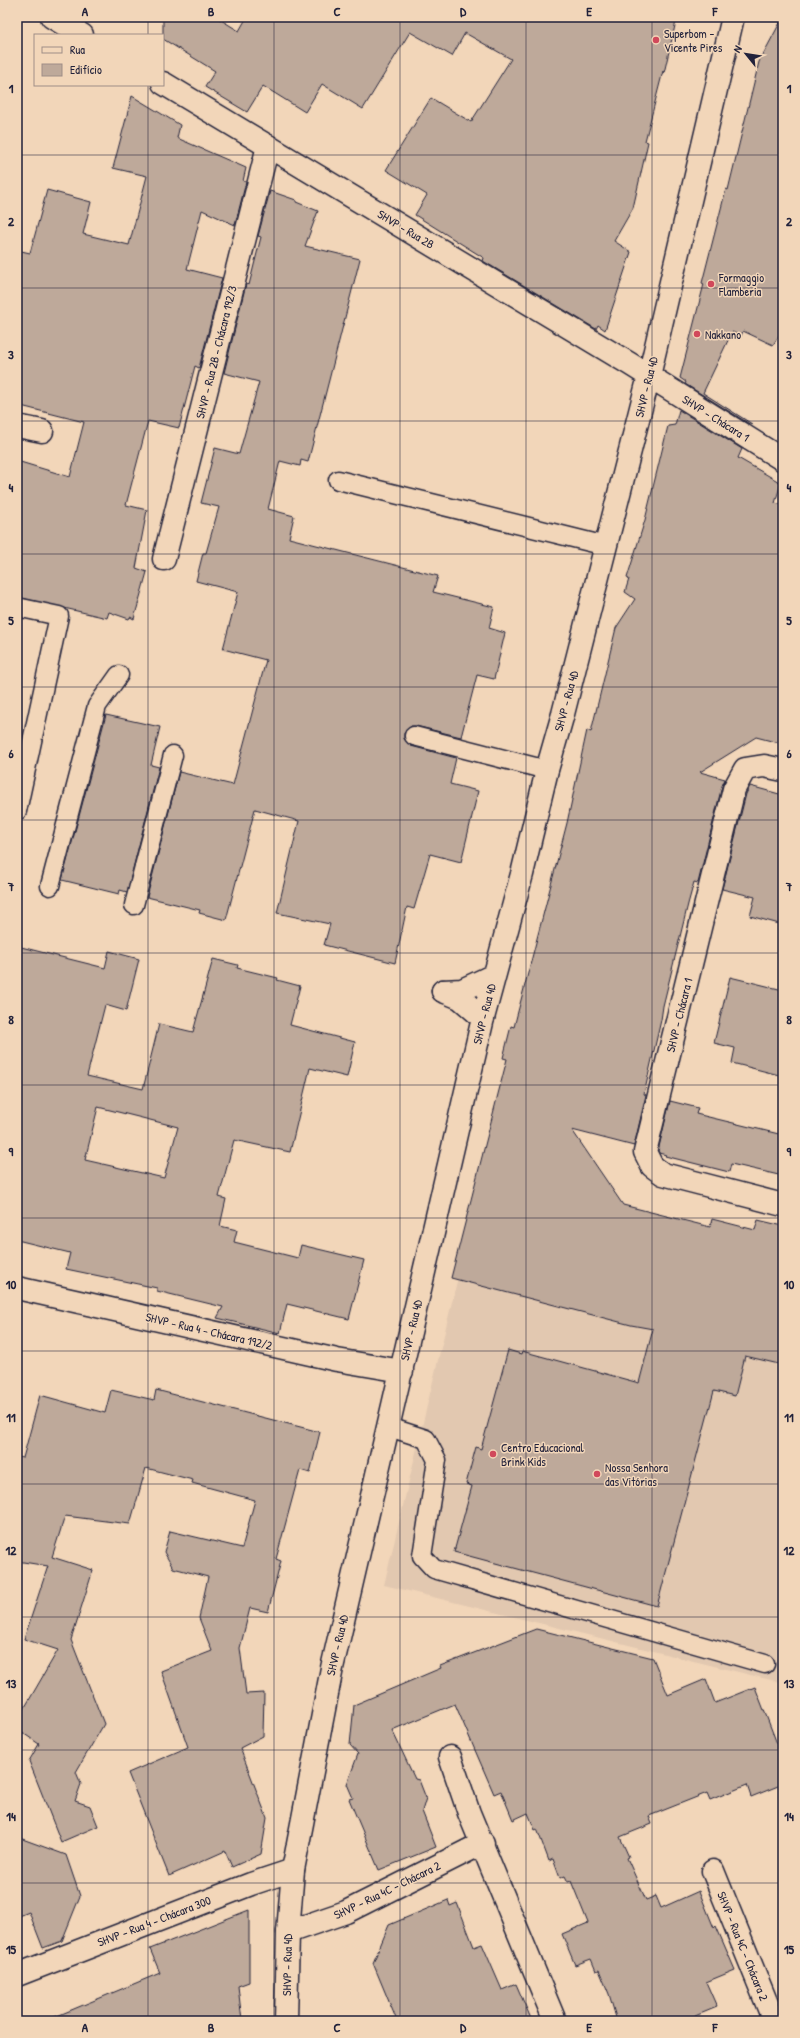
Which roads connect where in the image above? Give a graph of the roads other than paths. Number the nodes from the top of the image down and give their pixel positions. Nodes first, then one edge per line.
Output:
1 (52, 17) edge
2 (733, 17) edge
3 (80, 34) edge
4 (164, 84) edge
5 (268, 146) junction
6 (649, 376) junction
7 (17, 426) edge
8 (42, 431) dead end
9 (783, 460) edge
10 (338, 480) dead end
11 (606, 546) junction
12 (164, 559) dead end
13 (17, 607) edge
14 (119, 675) dead end
15 (414, 736) dead end
16 (173, 755) dead end
17 (547, 770) junction
18 (783, 770) edge
19 (17, 810) edge
20 (50, 886) dead end
21 (134, 905) dead end
22 (494, 975) junction
23 (483, 1018) junction
24 (783, 1205) edge
25 (17, 1288) edge
26 (402, 1371) junction
27 (389, 1427) junction
28 (765, 1664) dead end
29 (450, 1757) dead end
30 (483, 1843) junction
31 (293, 1870) junction
32 (713, 1871) dead end
33 (288, 1932) junction
34 (17, 1975) edge
35 (286, 2021) edge
36 (556, 2021) edge
37 (774, 2021) edge

1 - 3 street
2 - 6 street, SHVP - Rua 4D
4 - 5 street, SHVP - Rua 2B
5 - 6 street, SHVP - Rua 2B
5 - 12 street, SHVP - Rua 2B - Chácara 192/3
6 - 9 street, SHVP - Chácara 1
6 - 11 street, SHVP - Rua 4D
7 - 8 street
10 - 11 lane
11 - 17 street, SHVP - Rua 4D
13 - 19 lane
14 - 20 lane
15 - 17 lane
16 - 21 lane
17 - 22 street, SHVP - Rua 4D
18 - 24 street, SHVP - Chácara 1
22 - 23 street, SHVP - Rua 4D
22 - 23 street
23 - 26 street, SHVP - Rua 4D
25 - 26 street, SHVP - Rua 4 - Chácara 192/2
26 - 27 street, SHVP - Rua 4D
27 - 28 lane
27 - 31 street, SHVP - Rua 4D
29 - 30 street
30 - 33 street, SHVP - Rua 4C - Chácara 2
30 - 36 street
31 - 33 street, SHVP - Rua 4D
31 - 34 street, SHVP - Rua 4 - Chácara 300
32 - 37 street, SHVP - Rua 4C - Chácara 2
33 - 35 street, SHVP - Rua 4D

